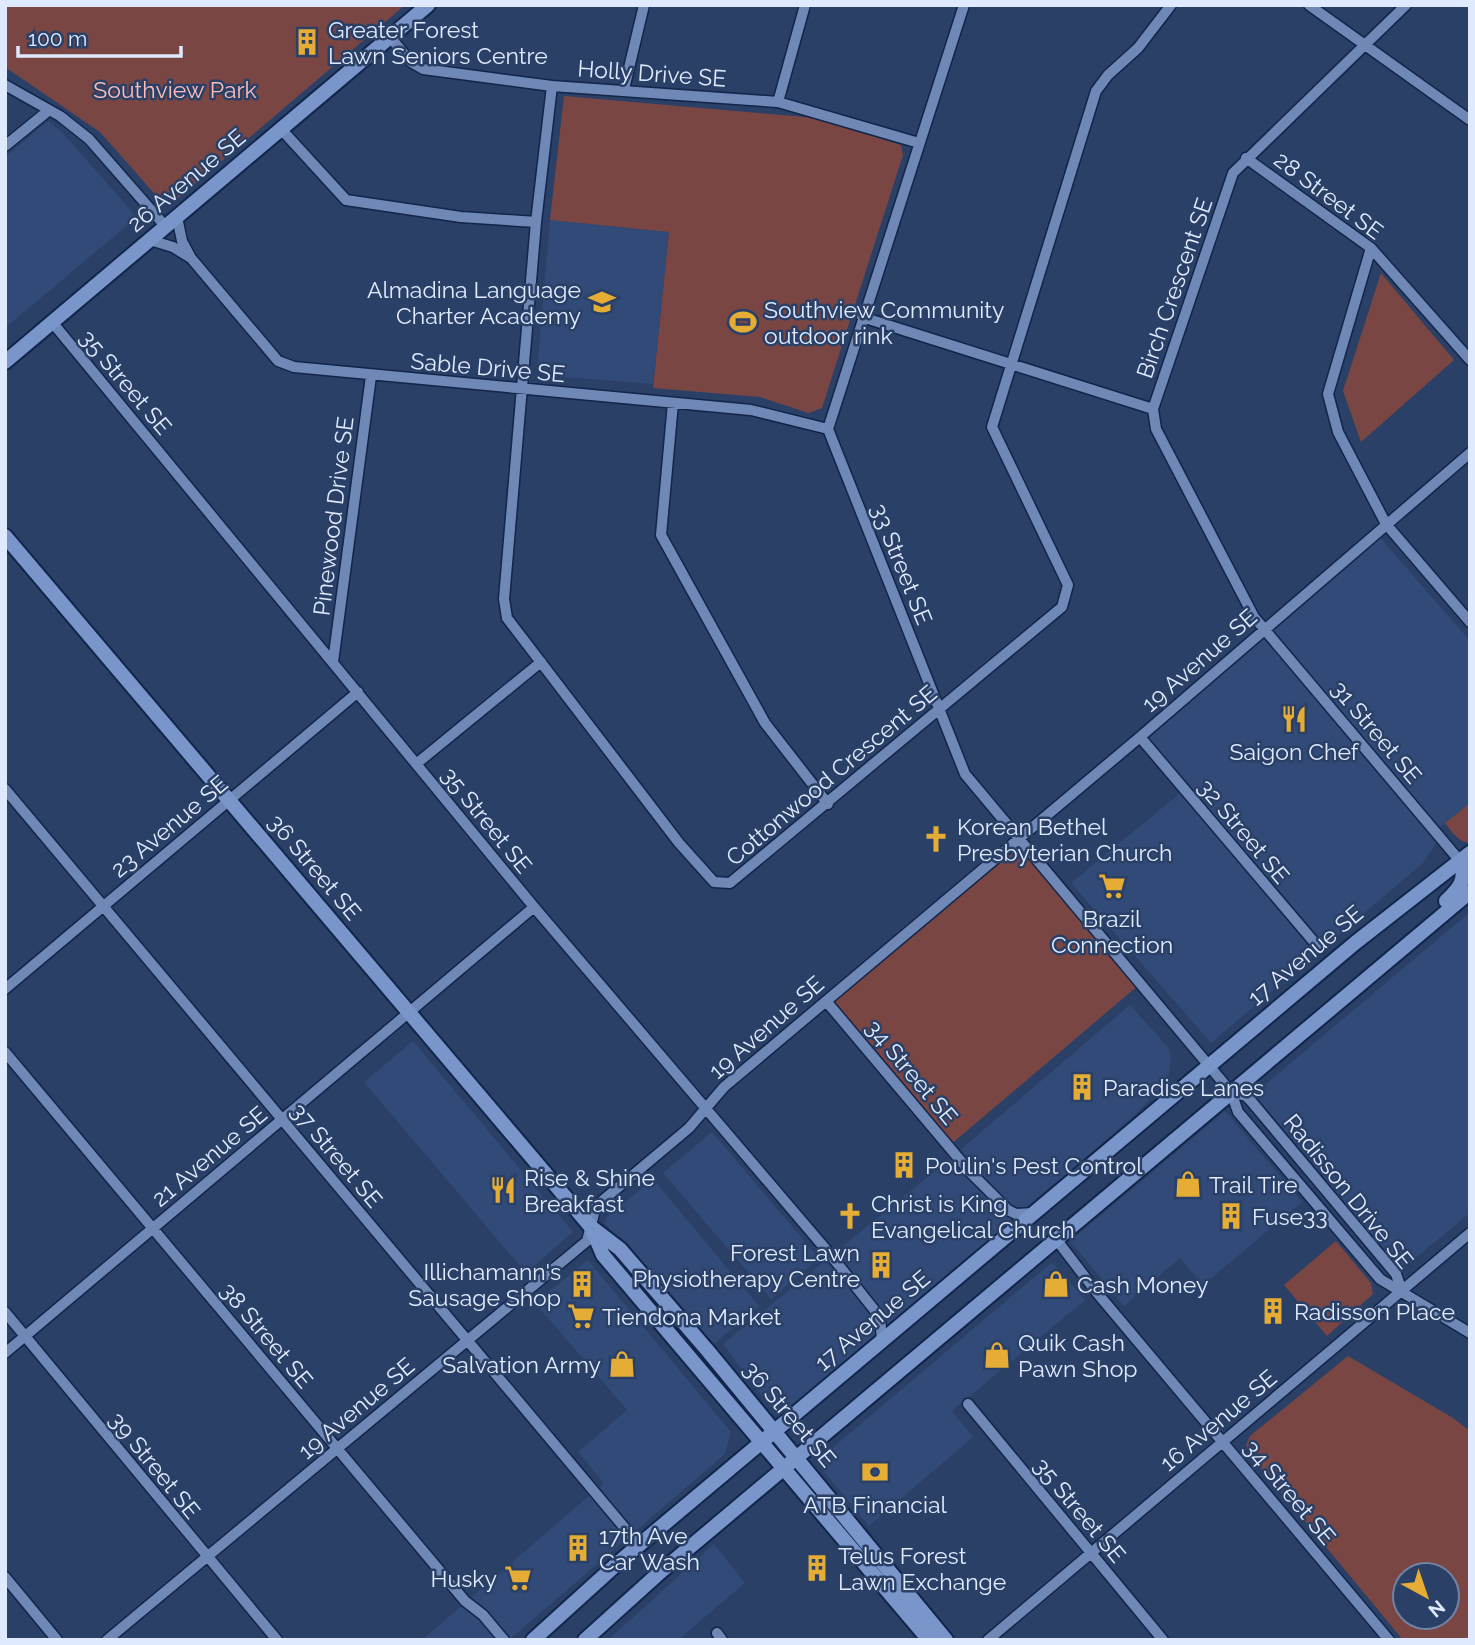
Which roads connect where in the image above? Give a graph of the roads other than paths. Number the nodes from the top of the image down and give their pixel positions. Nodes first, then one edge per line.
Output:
1 (428, 5) edge
2 (644, 5) edge
3 (805, 5) edge
4 (964, 5) edge
5 (1171, 5) edge
6 (1309, 5) edge
7 (1406, 5) edge
8 (390, 37) junction
9 (1366, 45) junction
10 (5, 85) edge
11 (552, 86) junction
12 (624, 89) junction
13 (778, 102) junction
14 (48, 111) junction
15 (1470, 120) edge
16 (281, 129) junction
17 (919, 143) junction
18 (5, 146) edge
19 (1246, 158) junction
20 (171, 222) junction
21 (536, 222) junction
22 (150, 240) junction
23 (1371, 248) junction
24 (191, 258) junction
25 (862, 317) junction
26 (52, 323) junction
27 (1470, 360) edge
28 (5, 362) edge
29 (1011, 362) junction
30 (371, 376) junction
31 (521, 388) junction
32 (673, 403) junction
33 (1153, 409) junction
34 (828, 429) junction
35 (1470, 453) edge
36 (1386, 524) junction
37 (6, 536) edge
38 (1470, 622) edge
39 (1264, 629) junction
40 (333, 662) junction
41 (541, 662) junction
42 (358, 692) junction
43 (940, 710) junction
44 (1140, 737) junction
45 (416, 764) junction
46 (5, 789) edge
47 (229, 801) junction
48 (828, 804) junction
49 (1016, 838) junction
50 (1465, 857) edge
51 (1470, 892) edge
52 (103, 906) junction
53 (534, 907) junction
54 (1320, 949) dead end
55 (1402, 949) junction
56 (5, 989) edge
57 (826, 1000) junction
58 (409, 1012) junction
59 (5, 1052) edge
60 (1209, 1066) junction
61 (1231, 1092) junction
62 (705, 1108) junction
63 (282, 1119) junction
64 (1034, 1213) junction
65 (590, 1226) junction
66 (153, 1228) junction
67 (1470, 1233) edge
68 (1056, 1239) junction
69 (1402, 1291) junction
70 (5, 1312) edge
71 (1470, 1333) edge
72 (25, 1336) junction
73 (467, 1341) junction
74 (881, 1342) junction
75 (5, 1353) edge
76 (968, 1404) dead end
77 (776, 1431) junction
78 (1222, 1442) junction
79 (761, 1444) junction
80 (337, 1449) junction
81 (797, 1458) junction
82 (783, 1470) junction
83 (639, 1545) junction
84 (1091, 1553) junction
85 (206, 1557) junction
86 (5, 1577) edge
87 (988, 1638) edge
88 (57, 1640) edge
89 (107, 1640) edge
90 (277, 1640) edge
91 (504, 1640) edge
92 (533, 1640) edge
93 (585, 1640) edge
94 (929, 1640) edge
95 (946, 1640) edge
96 (1163, 1640) edge
97 (1389, 1640) edge

1 - 8 main road, 26 Avenue SE
2 - 12 street
3 - 13 street
4 - 17 street
5 - 29 street, Cottonwood Crescent SE
6 - 9 street
7 - 9 street, Birch Crescent SE
8 - 11 street, Holly Drive SE
8 - 16 main road, 26 Avenue SE
9 - 15 street
9 - 19 street, Birch Crescent SE
10 - 14 street
11 - 12 street, Holly Drive SE
11 - 21 street, Cottonwood Crescent SE
12 - 13 street, Holly Drive SE
13 - 17 street, Holly Drive SE
14 - 18 street
14 - 20 street, Sable Drive SE
16 - 20 main road, 26 Avenue SE
16 - 21 street
17 - 25 street
19 - 23 street, 28 Street SE
19 - 33 street, Birch Crescent SE
20 - 22 main road, 26 Avenue SE
20 - 24 street, Sable Drive SE
21 - 31 street, Cottonwood Crescent SE
22 - 24 street, Sable Drive SE
22 - 26 main road, 26 Avenue SE
23 - 27 street, 28 Street SE
23 - 36 street
24 - 30 street, Sable Drive SE
25 - 29 street
25 - 34 street
26 - 28 main road, 26 Avenue SE
26 - 40 street, 35 Street SE
29 - 33 street
29 - 43 street, Cottonwood Crescent SE
30 - 31 street, Sable Drive SE
30 - 40 street, Pinewood Drive SE
31 - 32 street, Sable Drive SE
31 - 41 street, Cottonwood Crescent SE
32 - 34 street, Sable Drive SE
32 - 48 street
33 - 39 street, Birch Crescent SE
34 - 43 street, 33 Street SE
35 - 36 street, 19 Avenue SE
36 - 38 street
36 - 39 street, 19 Avenue SE
37 - 47 main road, 36 Street SE
39 - 44 street, 19 Avenue SE
39 - 50 street, 31 Street SE
40 - 42 street, 35 Street SE
41 - 45 street
41 - 48 street, Cottonwood Crescent SE
42 - 45 street, 35 Street SE
42 - 47 street, 23 Avenue SE
43 - 48 street, Cottonwood Crescent SE
43 - 49 street, 33 Street SE
44 - 49 street, 19 Avenue SE
44 - 54 street, 32 Street SE
45 - 53 street, 35 Street SE
46 - 52 street, 37 Street SE
47 - 52 street, 23 Avenue SE
47 - 58 main road, 36 Street SE
49 - 57 street, 19 Avenue SE
49 - 60 street, 33 Street SE
50 - 55 main road
50 - 60 main road, 17 Avenue SE
51 - 55 main road
52 - 56 street, 23 Avenue SE
52 - 63 street, 37 Street SE
53 - 58 street, 21 Avenue SE
53 - 62 street, 35 Street SE
55 - 61 main road
57 - 62 street, 19 Avenue SE
57 - 64 street, 34 Street SE
58 - 63 street, 21 Avenue SE
58 - 65 main road, 36 Street SE
59 - 66 street, 38 Street SE
60 - 61 street, Radisson Drive SE
60 - 64 main road, 17 Avenue SE
61 - 68 main road
61 - 69 street, Radisson Drive SE
61 - 69 street, Radisson Drive SE
62 - 65 street, 19 Avenue SE
62 - 74 street, 35 Street SE
63 - 66 street, 21 Avenue SE
63 - 73 street, 37 Street SE
64 - 74 main road, 17 Avenue SE
65 - 73 street, 19 Avenue SE
65 - 77 main road, 36 Street SE
65 - 79 main road, 36 Street SE
66 - 72 street, 21 Avenue SE
66 - 80 street, 38 Street SE
67 - 69 street, 16 Avenue SE
68 - 78 street, 34 Street SE
68 - 81 main road
69 - 71 street, Radisson Drive SE
69 - 78 street, 16 Avenue SE
70 - 72 street, 39 Street SE
72 - 75 street, 21 Avenue SE
72 - 85 street, 39 Street SE
73 - 80 street, 19 Avenue SE
73 - 83 street, 37 Street SE
74 - 77 main road, 17 Avenue SE
76 - 84 street, 35 Street SE
77 - 79 main road, 17 Avenue SE
77 - 81 main road, 36 Street SE
78 - 84 street, 16 Avenue SE
78 - 97 street, 34 Street SE
79 - 82 main road, 36 Street SE
79 - 83 main road, 17 Avenue SE
80 - 85 street, 19 Avenue SE
80 - 91 street, 38 Street SE
81 - 82 main road
81 - 95 main road, 36 Street SE
82 - 93 main road
82 - 94 main road, 36 Street SE
83 - 92 main road, 17 Avenue SE
84 - 87 street, 16 Avenue SE
84 - 96 street, 35 Street SE
85 - 89 street, 19 Avenue SE
85 - 90 street, 39 Street SE
86 - 88 street

